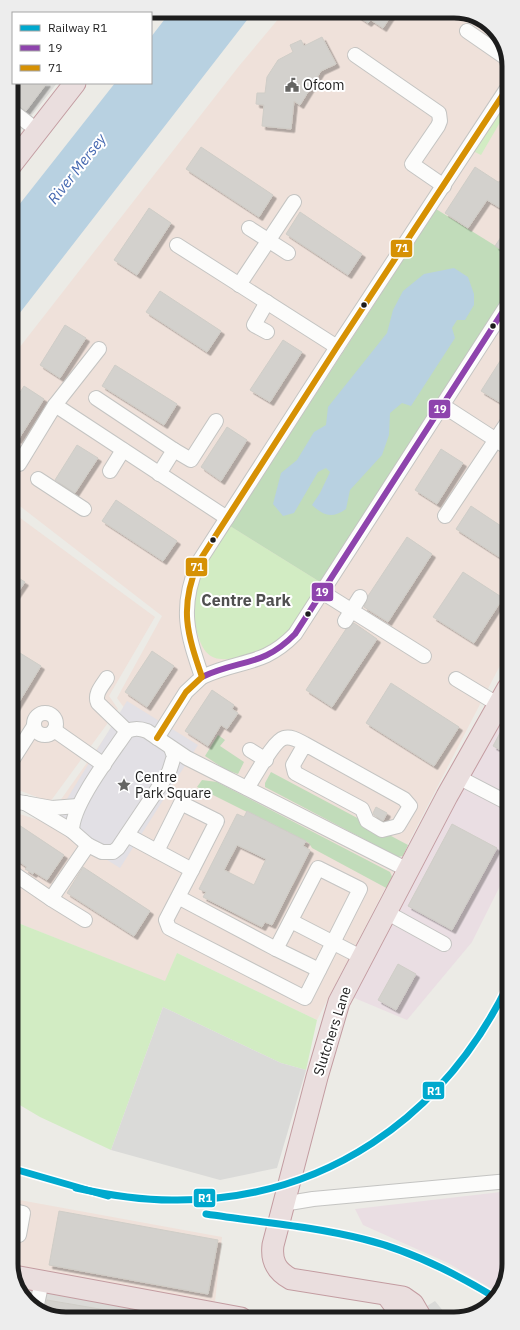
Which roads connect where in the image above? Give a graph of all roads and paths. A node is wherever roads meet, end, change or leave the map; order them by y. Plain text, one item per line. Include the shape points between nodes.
1 (467, 32) dead end
2 (500, 54) edge
3 (355, 55) dead end
4 (74, 84) edge
5 (502, 96) edge
6 (18, 115) edge
7 (38, 131) junction
8 (18, 156) edge
9 (446, 182) junction
10 (294, 202) dead end
11 (249, 228) dead end
12 (268, 240) junction
13 (178, 245) dead end
14 (288, 253) dead end
15 (239, 285) junction
16 (267, 302) junction
17 (502, 313) edge
18 (268, 332) dead end
19 (337, 347) junction
20 (100, 349) dead end
21 (96, 398) dead end
22 (55, 405) junction
23 (442, 405) junction
24 (216, 421) dead end
25 (501, 444) edge
26 (122, 450) junction
27 (174, 450) junction
28 (18, 463) edge
29 (110, 471) dead end
30 (159, 474) junction
31 (38, 479) dead end
32 (84, 509) dead end
33 (445, 516) dead end
34 (227, 518) junction
35 (322, 592) junction
36 (360, 597) dead end
37 (349, 616) junction
38 (424, 656) dead end
39 (202, 677) junction
40 (107, 678) dead end
41 (456, 679) dead end
42 (502, 696) edge
43 (502, 698) edge
44 (127, 731) junction
45 (157, 738) junction
46 (305, 744) junction
47 (171, 748) junction
48 (250, 750) dead end
49 (18, 751) edge
50 (266, 760) junction
51 (104, 765) junction
52 (213, 771) junction
53 (169, 772) junction
54 (458, 777) junction
55 (248, 788) junction
56 (502, 800) edge
57 (19, 802) edge
58 (78, 806) junction
59 (72, 831) junction
60 (127, 836) junction
61 (88, 845) junction
62 (157, 851) junction
63 (192, 870) junction
64 (408, 870) junction
65 (18, 876) edge
66 (178, 898) junction
67 (51, 899) junction
68 (386, 912) junction
69 (86, 920) dead end
70 (291, 921) junction
71 (334, 942) junction
72 (444, 944) dead end
73 (276, 948) junction
74 (361, 958) junction
75 (319, 970) junction
76 (502, 1182) edge
77 (283, 1205) junction
78 (18, 1212) edge
79 (19, 1235) dead end
80 (20, 1277) edge
81 (42, 1281) junction
82 (387, 1295) junction
83 (37, 1302) edge
84 (209, 1312) edge
85 (399, 1312) edge
86 (418, 1312) edge

1 - 2 street
3 - 9 street via 437,110 440,117 438,126 414,160
4 - 7 highway
5 - 9 street
6 - 7 street
7 - 8 highway
9 - 19 street
10 - 12 street
11 - 12 street
12 - 14 street
12 - 15 street
13 - 15 street
15 - 16 street
16 - 18 street via 249,321
16 - 19 street
17 - 23 street
19 - 34 street
20 - 22 street
21 - 27 street
22 - 26 street
22 - 28 street
23 - 25 street
23 - 35 street
24 - 27 street via 191,460
25 - 33 street
26 - 29 street
26 - 30 street
27 - 30 street
30 - 34 street
31 - 32 street
34 - 39 street via 198,563 188,591 188,630
35 - 37 street
35 - 39 street via 295,634 283,646 261,659
36 - 37 street
37 - 38 street via 397,639
39 - 45 street via 186,692
40 - 44 street via 96,698
41 - 42 street
43 - 54 highway, Slutchers Lane
44 - 45 street via 140,728
44 - 51 street
45 - 47 street
46 - 46 street via 404,799 410,806 398,826 382,830 367,822 362,809 295,773 293,765
46 - 50 street via 292,738 284,738 276,744
47 - 52 street
47 - 53 street via 174,756
48 - 50 street
49 - 51 street via 38,716 47,713 55,720 54,730
50 - 55 street
51 - 58 street
52 - 53 street via 186,767
52 - 55 street
53 - 60 street
54 - 56 street
54 - 64 highway, Slutchers Lane
55 - 64 street
57 - 58 street via 52,808
57 - 59 street
58 - 59 street
59 - 61 street
60 - 61 street via 113,852 102,852
60 - 62 street
61 - 67 street
62 - 63 street
62 - 63 street via 181,803 217,821
63 - 66 street
64 - 68 highway, Slutchers Lane
65 - 67 street
66 - 73 street
66 - 75 street via 166,920 169,928 305,998
67 - 69 street
68 - 72 street
68 - 74 highway, Slutchers Lane
70 - 71 street
70 - 71 street via 318,868 360,889
70 - 73 street
71 - 74 street
71 - 75 street
73 - 75 street
74 - 77 highway, Slutchers Lane via 334,1017
76 - 77 street via 313,1199
77 - 82 highway, Slutchers Lane via 272,1250 276,1267 280,1272 290,1279
78 - 79 street via 23,1213
80 - 81 highway
81 - 83 street
81 - 84 highway
82 - 85 highway
82 - 86 highway, Slutchers Lane via 402,1296 413,1304

